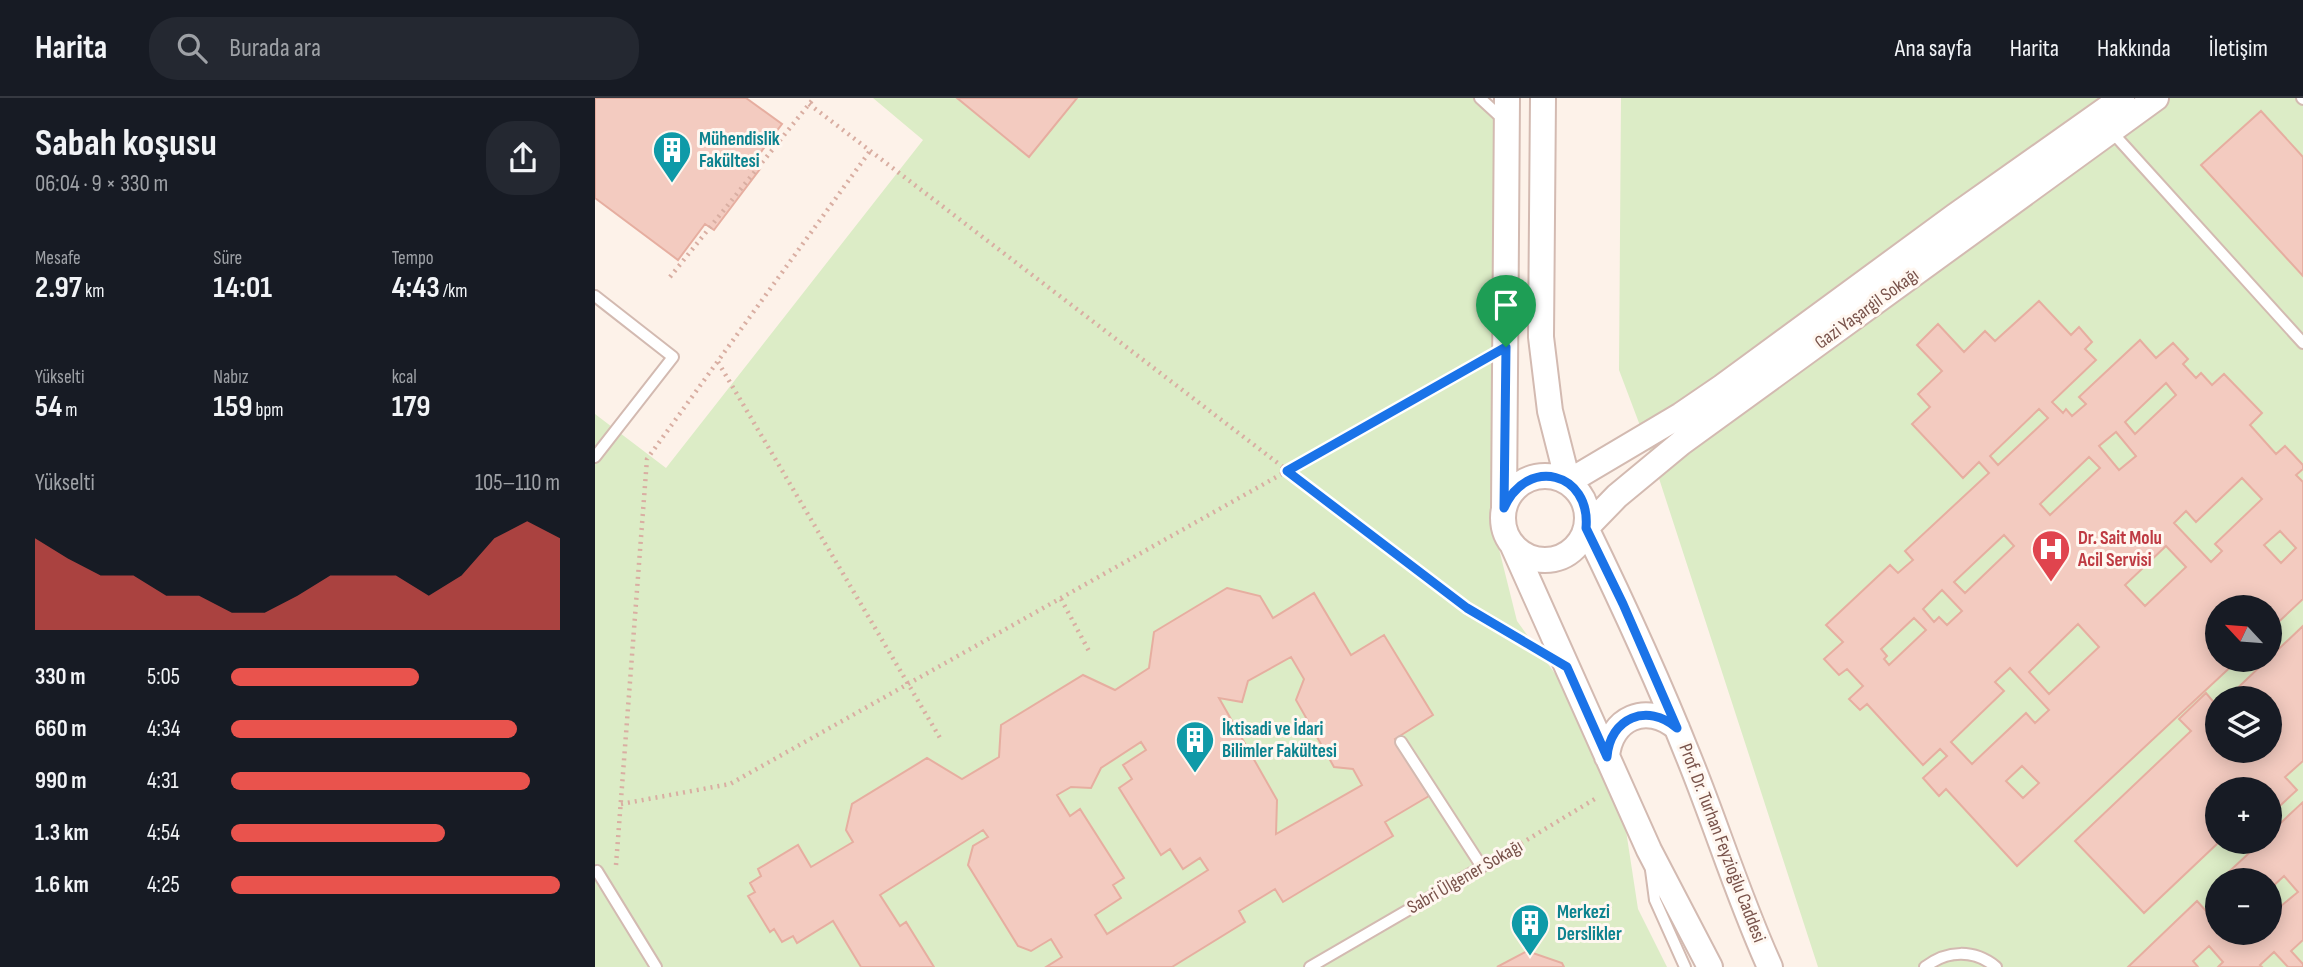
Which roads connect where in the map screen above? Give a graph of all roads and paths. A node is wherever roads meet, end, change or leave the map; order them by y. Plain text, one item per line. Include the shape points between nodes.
1 (814, 98) edge
2 (1480, 98) edge
3 (1507, 98) edge
4 (1543, 98) edge
5 (2123, 98) edge
6 (2156, 98) edge
7 (809, 104) junction
8 (1507, 123) junction
9 (2111, 131) junction
10 (870, 151) junction
11 (670, 277) dead end
12 (595, 296) edge
13 (2303, 343) edge
14 (1506, 347) junction
15 (718, 362) junction
16 (595, 457) edge
17 (1287, 471) junction
18 (1568, 482) junction
19 (1504, 508) junction
20 (1586, 528) junction
21 (1513, 545) junction
22 (1060, 598) junction
23 (1090, 653) dead end
24 (1567, 667) junction
25 (908, 684) junction
26 (1677, 728) junction
27 (940, 738) dead end
28 (1401, 742) dead end
29 (1607, 757) junction
30 (1619, 785) junction
31 (621, 804) junction
32 (1649, 850) junction
33 (1482, 867) junction
34 (595, 872) edge
35 (613, 896) junction
36 (656, 967) edge
37 (1310, 967) edge
38 (1685, 967) edge
39 (1710, 967) edge
40 (1770, 967) edge
41 (1925, 967) edge
42 (1996, 967) edge

1 - 7 path
2 - 8 lane
3 - 8 street
4 - 18 street via 1541,337 1550,411
5 - 18 street, Gazi Yaşargil Sokağı via 1681,415
6 - 9 street, Gazi Yaşargil Sokağı
7 - 10 path
7 - 11 path
8 - 14 street
9 - 13 lane
9 - 20 street, Gazi Yaşargil Sokağı via 1671,451
10 - 15 path
10 - 17 path
12 - 16 lane via 673,357
14 - 17 path
14 - 19 street
15 - 25 path
15 - 31 path via 647,459
17 - 22 path
17 - 24 path via 1467,608
18 - 19 street via 1556,477 1529,479 1509,496
18 - 20 street via 1584,502
19 - 21 street via 1506,534
20 - 21 street via 1581,541 1561,557 1535,559
20 - 26 street, Prof. Dr. Turhan Feyzioğlu Caddesi
21 - 24 street
22 - 23 path
22 - 25 path
24 - 29 street
25 - 27 path
25 - 31 path via 730,784
26 - 29 street via 1657,716 1634,717 1617,729
26 - 40 street, Prof. Dr. Turhan Feyzioğlu Caddesi
28 - 33 lane
29 - 30 street
30 - 32 street
30 - 33 path, Sabri Ülgener Sokağı
31 - 35 path
32 - 38 lane via 1655,900
32 - 39 street
33 - 37 lane, Sabri Ülgener Sokağı
34 - 35 lane
35 - 36 lane
41 - 42 lane via 1961,953

